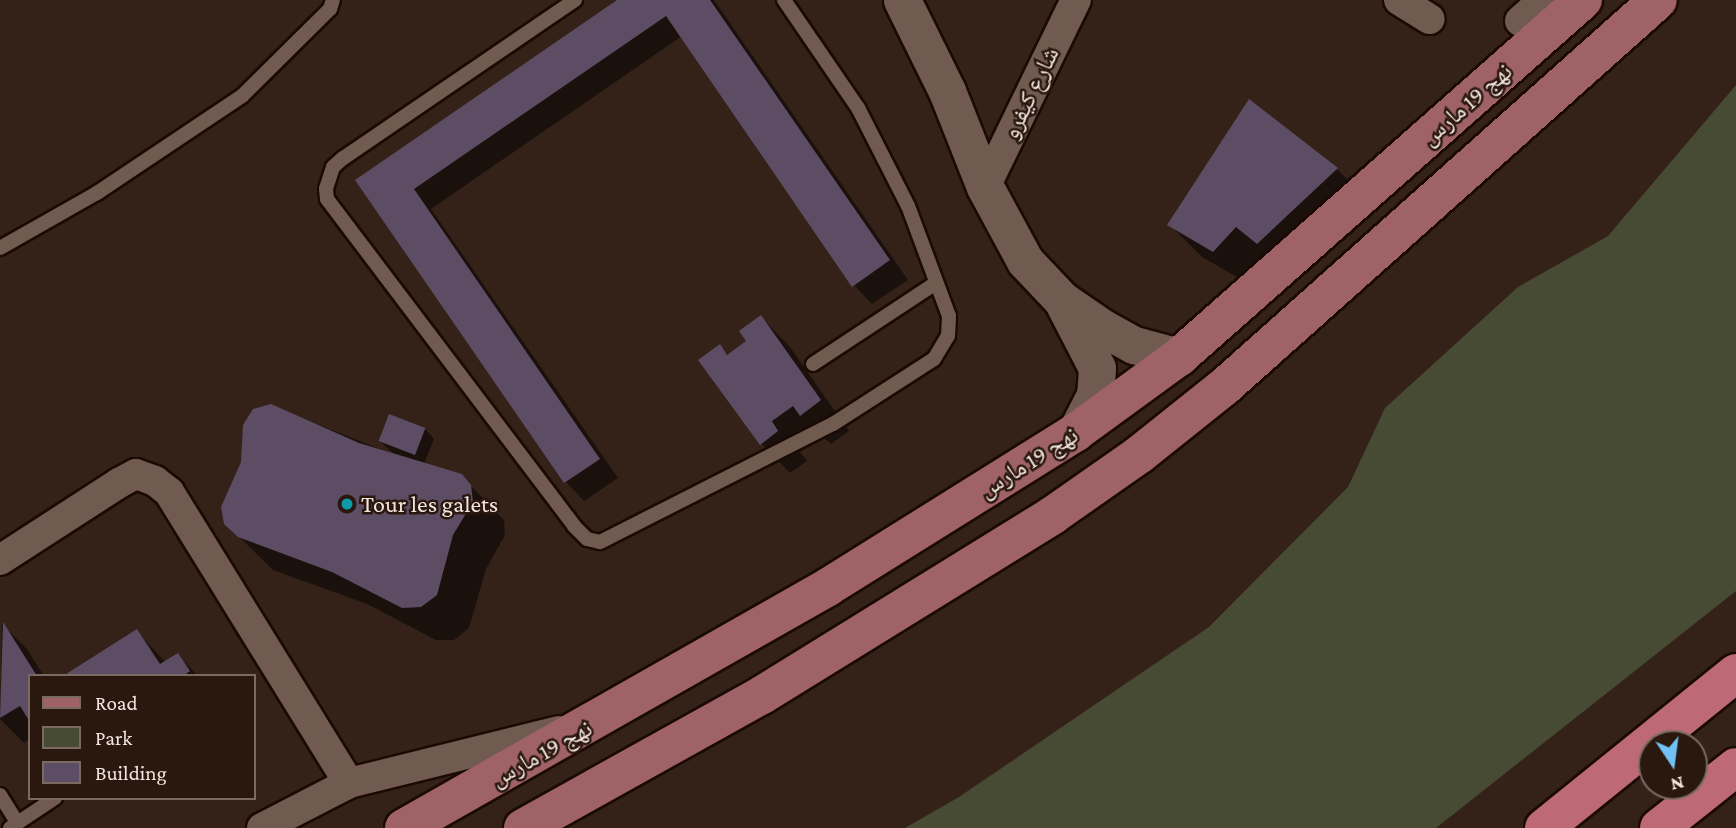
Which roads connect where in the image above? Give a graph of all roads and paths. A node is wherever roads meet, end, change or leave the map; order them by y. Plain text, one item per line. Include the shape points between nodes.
1 (333, 0) edge
2 (575, 0) edge
3 (784, 0) edge
4 (902, 0) edge
5 (1076, 0) edge
6 (1399, 0) edge
7 (1543, 0) edge
8 (1583, 0) edge
9 (1658, 0) edge
10 (1430, 19) dead end
11 (1520, 21) dead end
12 (985, 187) junction
13 (0, 248) edge
14 (936, 283) junction
15 (1062, 300) junction
16 (1179, 357) junction
17 (813, 364) dead end
18 (1076, 432) junction
19 (0, 560) edge
20 (1736, 673) edge
21 (600, 720) junction
22 (1736, 767) edge
23 (349, 783) junction
24 (0, 795) edge
25 (52, 800) edge
26 (13, 825) edge
27 (262, 828) edge
28 (404, 828) edge
29 (523, 828) edge
30 (1544, 828) edge
31 (1659, 828) edge

1 - 13 lane via 330,9 242,96 97,193
2 - 14 lane via 343,159 333,167 326,189 327,199 587,540 600,542 618,536 833,424 918,372 943,349 948,336 950,316
3 - 14 lane via 858,108 908,206
4 - 12 street via 947,90
5 - 12 street, شارع كيفرو
6 - 10 street
7 - 11 street
8 - 16 main road, نهج 19 مارس
9 - 29 main road, نهج 19 مارس via 1224,387 1140,454 1053,515 762,695
12 - 15 street via 1025,261
14 - 17 lane
15 - 16 street via 1133,345
15 - 18 street via 1097,368 1095,395
16 - 18 main road, نهج 19 مارس
18 - 21 main road, نهج 19 مارس via 828,587
19 - 23 street via 136,474 155,481 169,492
20 - 30 highway
21 - 23 street
21 - 28 main road, نهج 19 مارس
22 - 31 highway
23 - 27 street
24 - 26 lane
25 - 26 lane

